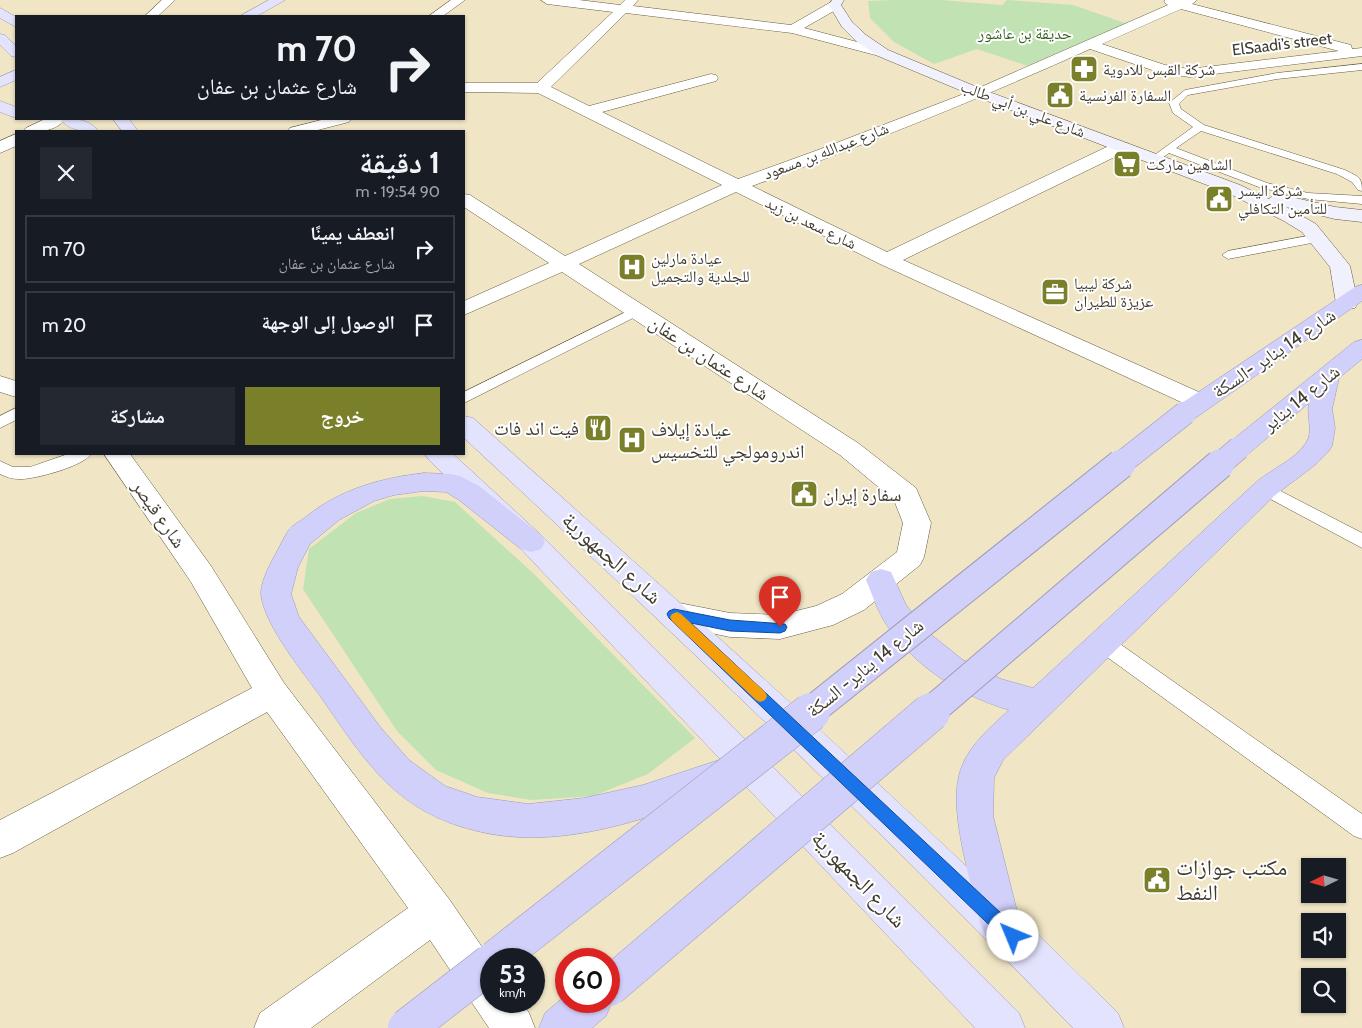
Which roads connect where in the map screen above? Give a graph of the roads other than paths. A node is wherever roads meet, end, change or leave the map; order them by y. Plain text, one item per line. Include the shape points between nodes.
1 (169, 0) edge
2 (279, 0) edge
3 (459, 0) edge
4 (547, 0) edge
5 (1164, 0) edge
6 (1186, 2) edge
7 (837, 3) edge
8 (627, 4) edge
9 (0, 12) edge
10 (152, 15) edge
11 (250, 15) edge
12 (436, 15) edge
13 (15, 22) edge
14 (793, 29) junction
15 (0, 38) edge
16 (1091, 45) junction
17 (1362, 52) edge
18 (15, 53) edge
19 (883, 53) junction
20 (1362, 67) edge
21 (711, 78) dead end
22 (465, 88) edge
23 (541, 88) junction
24 (979, 93) junction
25 (0, 106) edge
26 (587, 111) junction
27 (15, 113) edge
28 (54, 120) edge
29 (70, 120) edge
30 (348, 121) edge
31 (1200, 127) junction
32 (34, 130) edge
33 (88, 130) edge
34 (301, 130) edge
35 (15, 140) edge
36 (1121, 147) junction
37 (0, 148) edge
38 (1168, 149) junction
39 (1154, 159) junction
40 (735, 186) junction
41 (1362, 188) edge
42 (1234, 189) junction
43 (465, 200) edge
44 (1362, 200) edge
45 (1362, 216) edge
46 (1318, 238) junction
47 (1228, 255) dead end
48 (886, 260) junction
49 (561, 263) junction
50 (1354, 297) edge
51 (465, 308) edge
52 (636, 311) junction
53 (1362, 347) edge
54 (1327, 378) junction
55 (0, 383) edge
56 (15, 390) edge
57 (465, 397) edge
58 (1193, 407) junction
59 (15, 414) edge
60 (0, 423) edge
61 (465, 425) edge
62 (81, 455) edge
63 (439, 455) edge
64 (125, 456) edge
65 (0, 468) edge
66 (1265, 489) junction
67 (531, 542) junction
68 (1362, 542) edge
69 (881, 580) junction
70 (674, 614) junction
71 (1103, 643) junction
72 (272, 693) junction
73 (1038, 704) junction
74 (739, 769) junction
75 (1362, 828) edge
76 (0, 840) edge
77 (435, 913) junction
78 (1000, 923) junction
79 (510, 948) edge
80 (480, 972) edge
81 (620, 977) edge
82 (480, 979) edge
83 (504, 1013) edge
84 (578, 1013) edge
85 (275, 1028) edge
86 (408, 1028) edge
87 (514, 1028) edge
88 (560, 1028) edge
89 (1004, 1028) edge
90 (1103, 1028) edge

1 - 10 street
2 - 11 main road
3 - 12 street
4 - 8 street
5 - 6 street
6 - 16 street, شارع عبدالله بن مسعود
6 - 17 street
7 - 14 street
7 - 19 street, شارع علي بن أبي طالب via 847,24
8 - 14 street
8 - 23 street
9 - 13 main road
14 - 19 street
15 - 18 main road
16 - 17 street, ElSaadi’s street via 1163,69 1189,73
16 - 24 street, شارع عبدالله بن مسعود
19 - 24 street, شارع علي بن أبي طالب
20 - 31 lane via 1277,76 1185,93 1174,102 1176,111
21 - 26 street
22 - 23 street
23 - 26 street, شارع سعد بن زيد
24 - 36 street, شارع علي بن أبي طالب
24 - 40 street, شارع عبدالله بن مسعود
25 - 27 main road
26 - 40 street, شارع سعد بن زيد
28 - 32 street
29 - 33 main road
30 - 34 street
31 - 38 lane
31 - 41 lane via 1341,172 1356,180
35 - 37 street
36 - 39 street, شارع علي بن أبي طالب
36 - 48 street
38 - 39 lane
38 - 44 lane via 1263,185 1308,196
39 - 42 street, شارع علي بن أبي طالب
40 - 48 street, شارع سعد بن زيد
40 - 49 street, شارع عبدالله بن مسعود
42 - 45 street, شارع علي بن أبي طالب
42 - 46 street, شارع علي بن أبي طالب via 1291,217
43 - 49 street, شارع عثمان بن عفان
46 - 47 lane
46 - 50 street, شارع علي بن أبي طالب via 1340,266
48 - 58 street, شارع سعد بن زيد
49 - 51 street, شارع عبدالله بن مسعود
49 - 52 street, شارع عثمان بن عفان
50 - 58 highway, شارع 14 يناير -السكة
52 - 57 lane
52 - 69 street, شارع عثمان بن عفان via 849,449 906,495 917,523 910,557
53 - 54 highway, شارع 14 يناير
54 - 66 highway via 1320,409 1323,428 1319,446
54 - 81 highway, شارع 14 يناير, bridge via 1239,448
55 - 56 street
58 - 74 highway, شارع 14 يناير- السكة, bridge
59 - 60 lane
61 - 70 main road, شارع الجمهورية
62 - 65 lane via 42,471 27,473
63 - 67 main road, شارع الجمهورية
64 - 72 street, شارع قيصر
66 - 68 lane
66 - 71 highway
67 - 74 highway, bridge via 469,493 451,483 394,486 365,494 329,513 299,537 283,567 276,594 286,622 370,739 397,771 434,799 477,814 528,821 575,816 643,802
67 - 89 main road, شارع الجمهورية
69 - 70 street, شارع عثمان بن عفان via 853,602 822,616 780,627 730,626
69 - 73 highway via 894,611 918,642 952,669 993,691
70 - 78 main road, شارع الجمهورية
71 - 73 highway
71 - 75 lane
72 - 76 street
72 - 77 street, شارع قيصر
73 - 78 highway via 991,749 976,776 975,816
74 - 79 highway, شارع 14 يناير- السكة, bridge
77 - 82 street, شارع قيصر
77 - 85 street
78 - 90 main road, شارع الجمهورية
80 - 86 highway, bridge
83 - 87 street
84 - 88 highway

